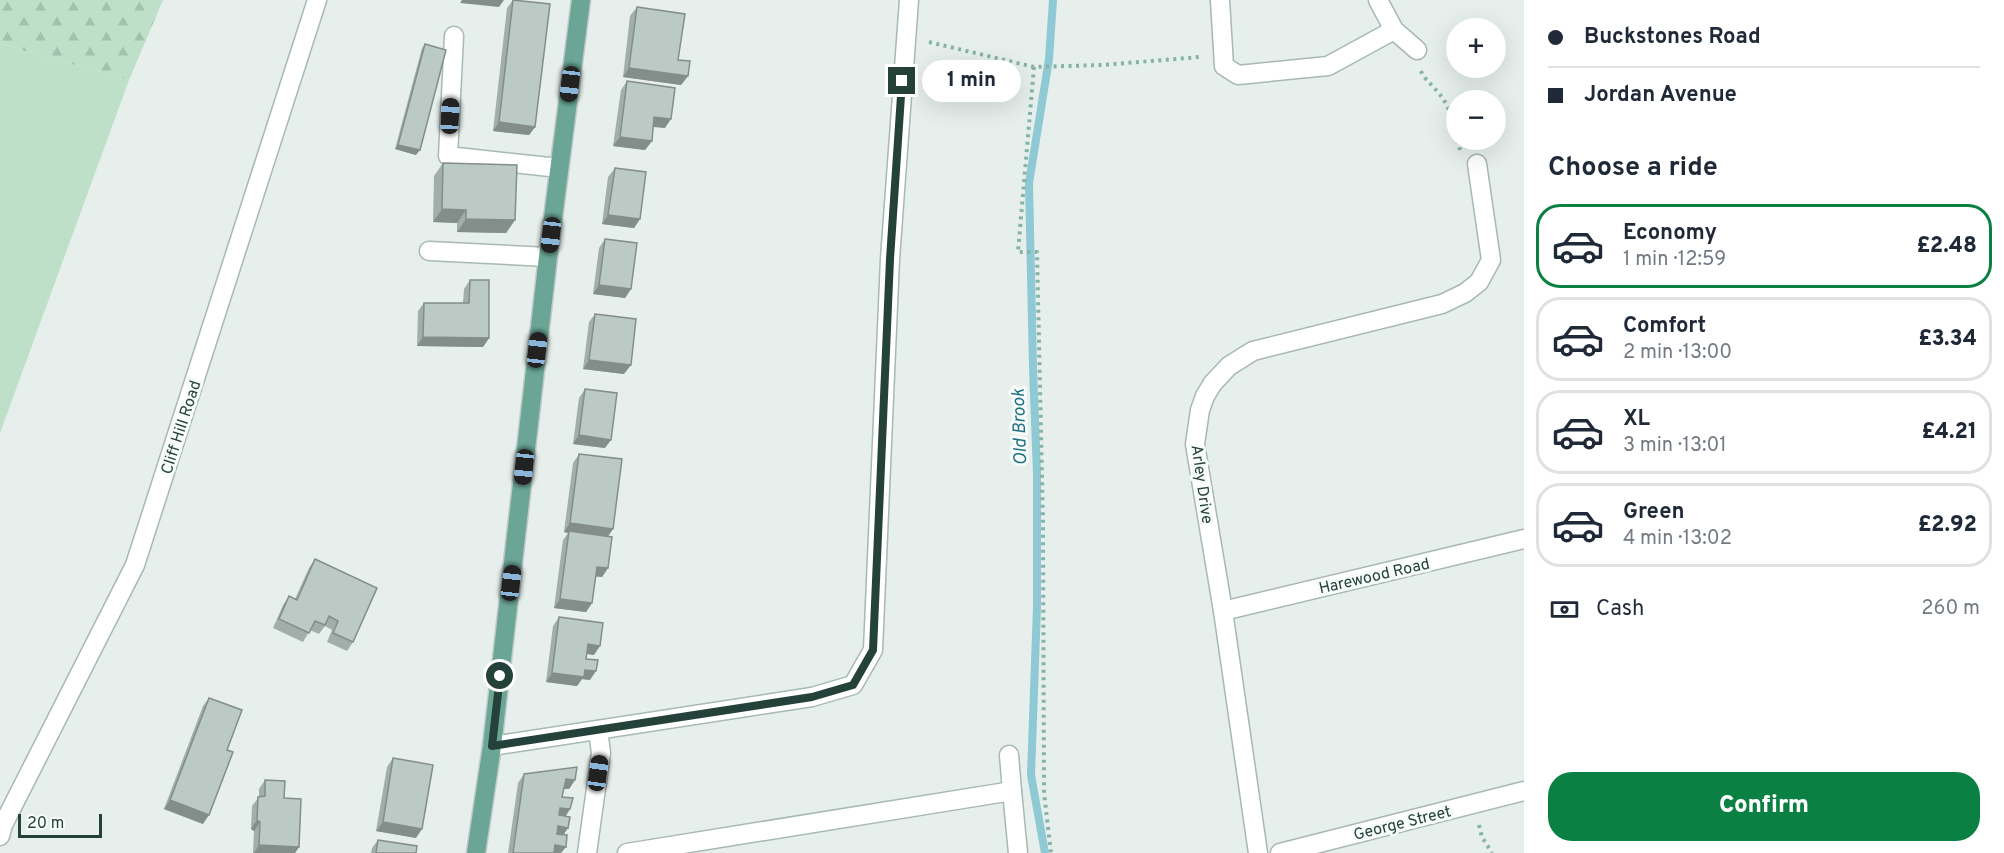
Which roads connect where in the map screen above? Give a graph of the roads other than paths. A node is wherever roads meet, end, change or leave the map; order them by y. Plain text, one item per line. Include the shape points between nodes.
1 (317, 0) edge
2 (581, 0) edge
3 (909, 0) edge
4 (1220, 0) edge
5 (1378, 0) edge
6 (1394, 30) junction
7 (454, 36) dead end
8 (1417, 50) road end
9 (1477, 164) dead end
10 (559, 168) junction
11 (429, 251) dead end
12 (548, 257) junction
13 (1524, 539) edge
14 (1223, 611) junction
15 (598, 730) junction
16 (492, 746) junction
17 (1009, 755) dead end
18 (1012, 791) junction
19 (1524, 791) edge
20 (0, 836) edge
21 (476, 853) edge
22 (586, 853) edge
23 (627, 853) edge
24 (1018, 853) edge
25 (1258, 853) edge
26 (1280, 853) edge

1 - 20 street, Cliff Hill Road via 135,565
2 - 10 main road
3 - 15 street via 890,259 873,650 853,685 812,697
4 - 6 street via 1224,66 1238,75 1328,66
5 - 6 street
6 - 8 street
7 - 10 street via 448,156
9 - 14 street, Arley Drive via 1491,260 1479,282 1442,304 1252,351 1229,366 1205,396 1195,444
10 - 12 main road
11 - 12 street
12 - 16 main road
13 - 14 street, Harewood Road
14 - 25 street, Arley Drive
15 - 16 street
15 - 22 street via 602,753
16 - 21 main road
17 - 18 street
18 - 23 street
18 - 24 street
19 - 26 street, George Street

